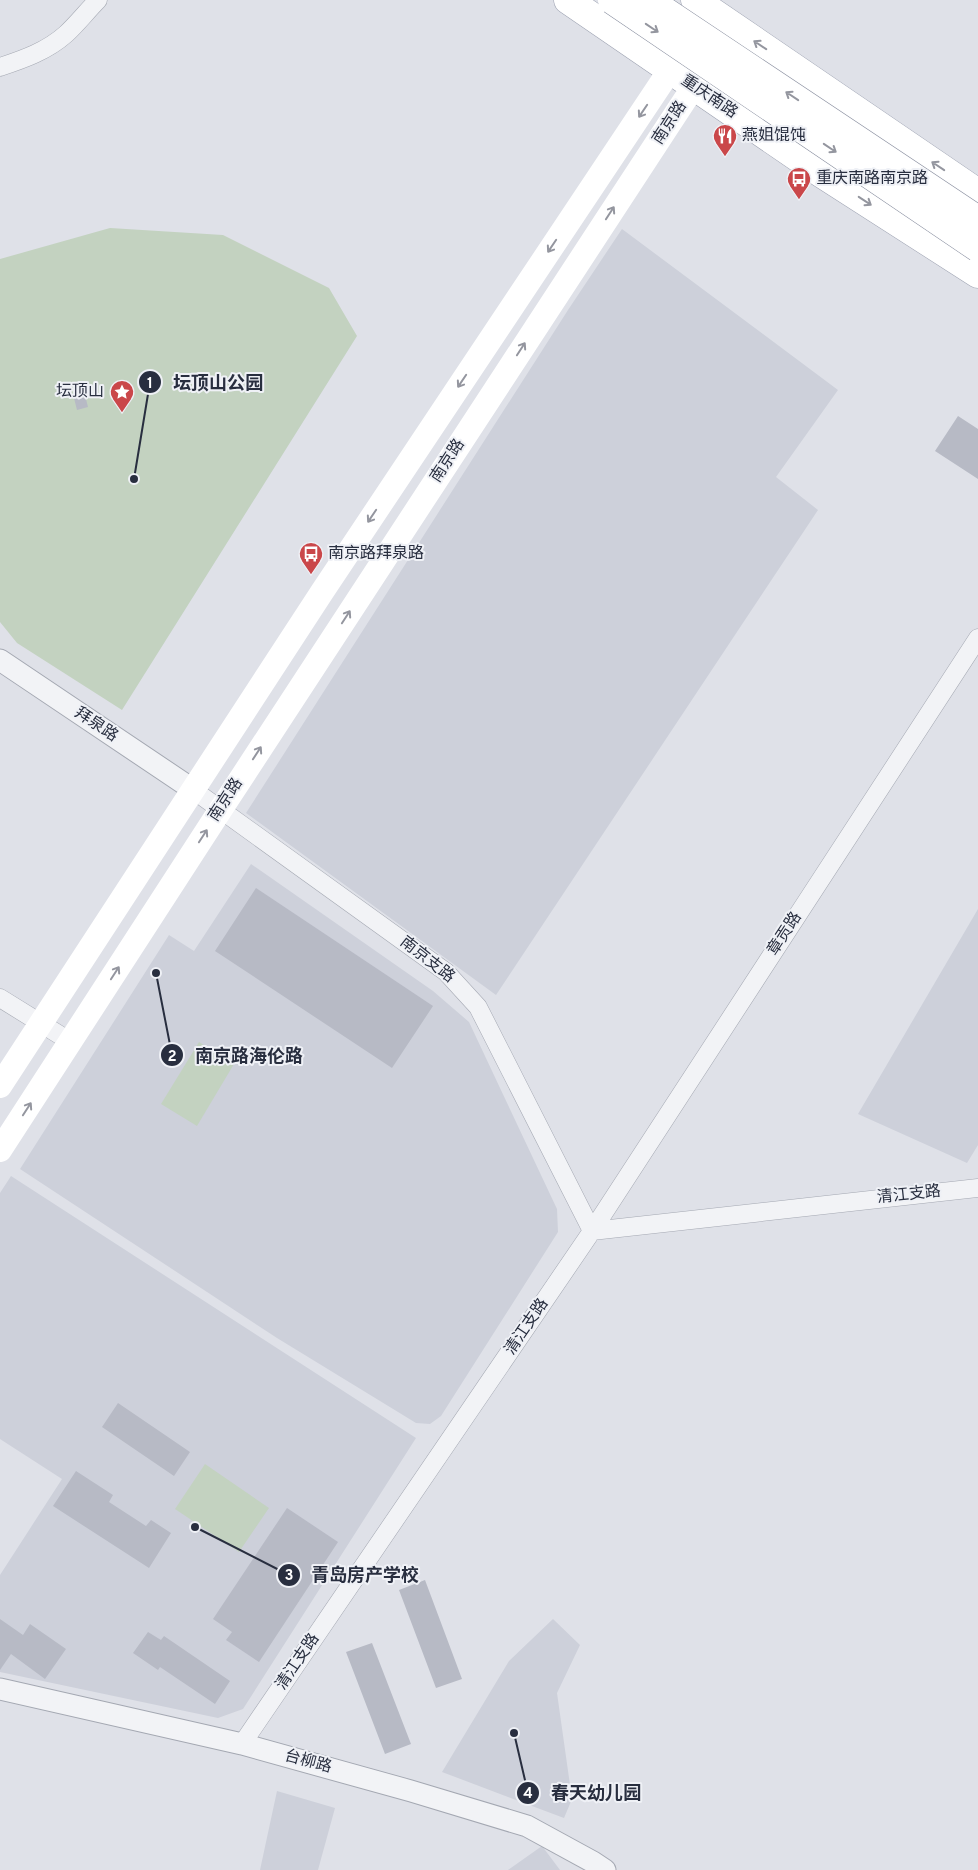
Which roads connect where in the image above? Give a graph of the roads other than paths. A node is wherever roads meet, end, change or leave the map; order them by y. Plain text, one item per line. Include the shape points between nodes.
1 (98, 0) edge
2 (568, 0) edge
3 (612, 0) edge
4 (648, 0) edge
5 (695, 0) edge
6 (720, 18) junction
7 (0, 67) edge
8 (670, 70) junction
9 (694, 86) junction
10 (978, 193) edge
11 (978, 220) edge
12 (978, 248) edge
13 (978, 274) edge
14 (978, 638) edge
15 (0, 660) edge
16 (192, 789) junction
17 (221, 808) junction
18 (0, 998) edge
19 (40, 1023) junction
20 (71, 1042) junction
21 (0, 1086) edge
22 (0, 1150) edge
23 (978, 1188) edge
24 (592, 1231) junction
25 (0, 1689) edge
26 (242, 1744) junction
27 (604, 1870) edge

1 - 7 street via 50,46
2 - 8 main road, 重庆南路
3 -> 12 main road, bridge
11 -> 4 main road, bridge
5 - 6 main road
6 - 8 main road, 南京路
6 - 9 main road, 南京路
10 -> 6 main road
8 - 9 main road, 重庆南路
8 -> 16 main road, 南京路
9 -> 13 main road, 重庆南路
17 -> 9 main road, 南京路
14 - 24 street, 章贡路
15 - 16 street, 拜泉路
16 - 17 street, 南京支路
16 - 19 main road, 南京路
20 -> 17 main road, 南京路
17 - 24 street, 南京支路 via 446,972 478,1007
18 - 19 street
19 - 20 street
19 - 21 main road, 南京路
22 -> 20 main road, 南京路
23 - 24 street, 清江支路
24 - 26 street, 清江支路
25 - 26 street, 台柳路
26 - 27 street, 台柳路 via 527,1826

